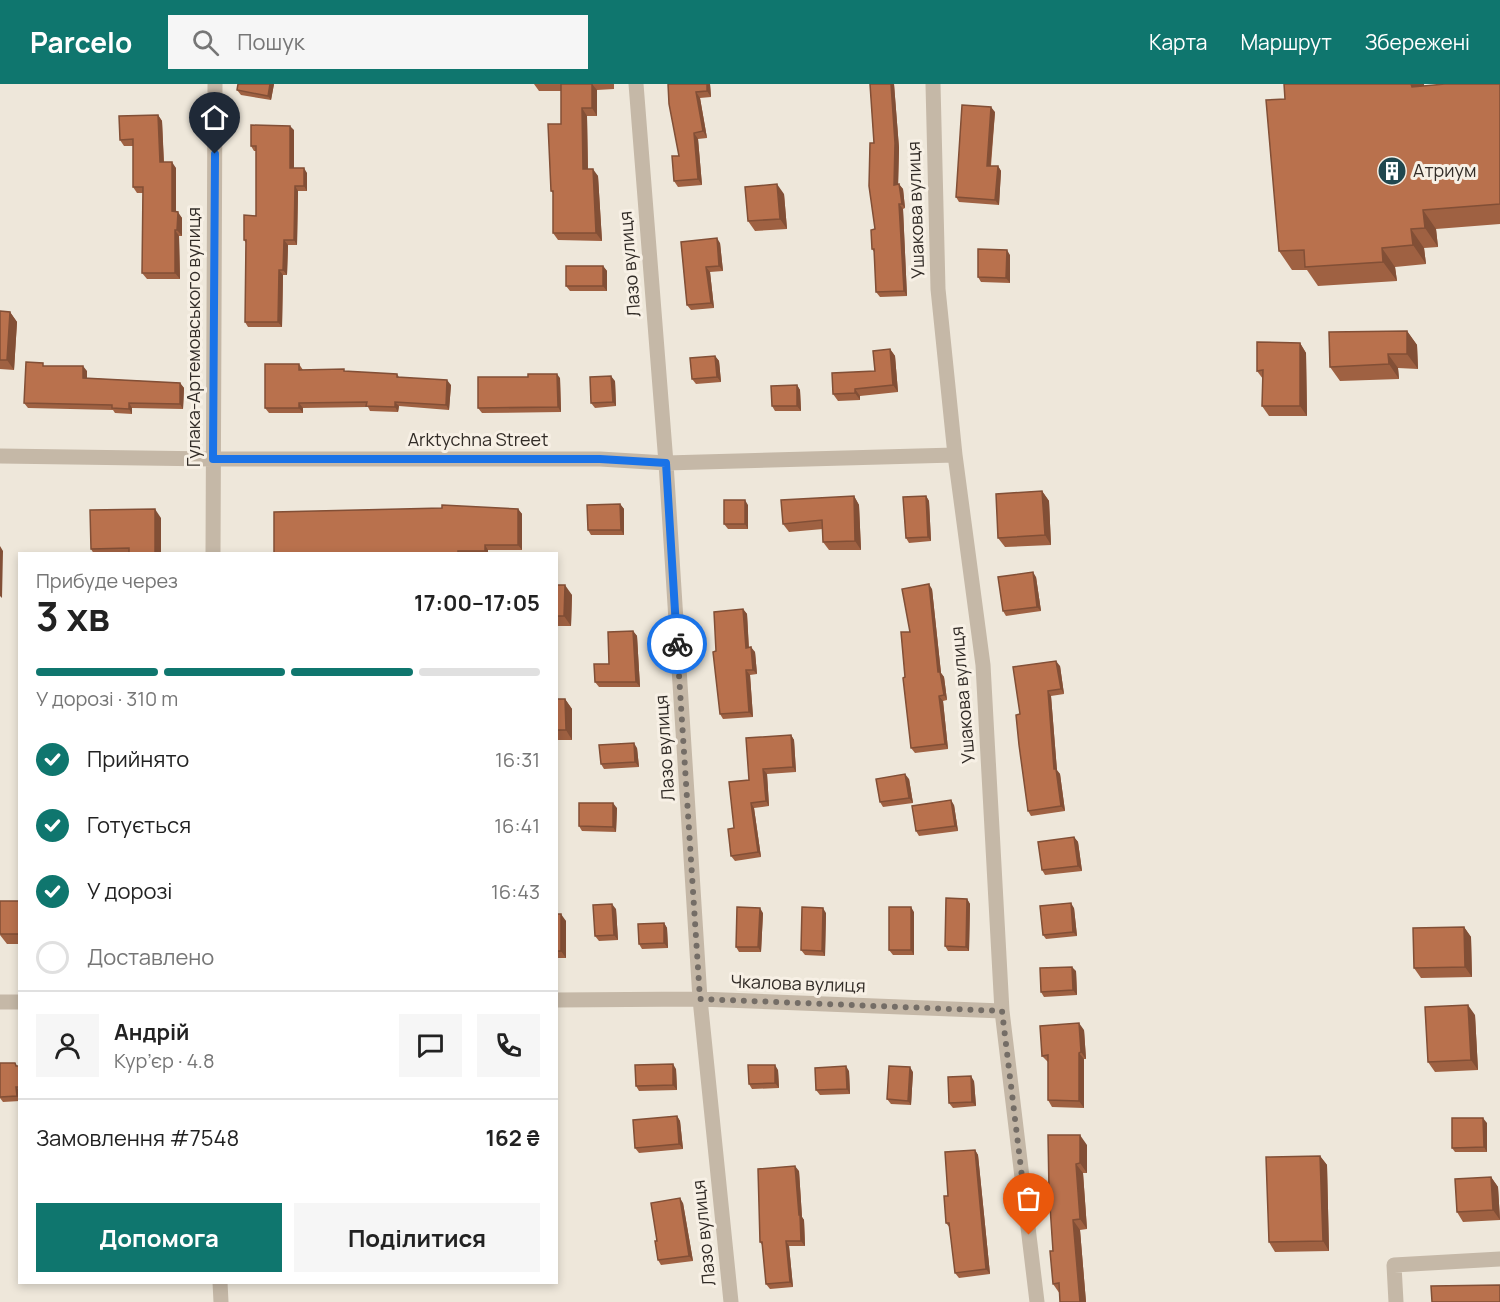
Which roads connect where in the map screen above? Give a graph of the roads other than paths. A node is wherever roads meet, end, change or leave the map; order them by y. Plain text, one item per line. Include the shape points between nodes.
1 (215, 84) edge
2 (636, 84) edge
3 (933, 84) edge
4 (956, 455) junction
5 (0, 456) edge
6 (213, 459) junction
7 (666, 463) junction
8 (213, 552) edge
9 (558, 999) edge
10 (700, 999) junction
11 (0, 1002) edge
12 (18, 1002) edge
13 (1002, 1011) junction
14 (1500, 1259) edge
15 (220, 1284) edge
16 (221, 1302) edge
17 (731, 1302) edge
18 (1036, 1302) edge
19 (1396, 1302) edge

1 - 6 street, Гулака-Артемовського вулиця
2 - 7 street, Лазо вулиця
3 - 4 street, Ушакова вулиця via 938,289
4 - 7 street, Arktychna Street
4 - 13 street, Ушакова вулиця via 983,665
5 - 6 street, Arktychna Street
6 - 7 street, Arktychna Street via 600,459
6 - 8 street, Гулака-Артемовського вулиця
7 - 10 street, Лазо вулиця
9 - 10 street, Чкалова вулиця
10 - 13 street, Чкалова вулиця
10 - 17 street, Лазо вулиця
11 - 12 street
13 - 18 street, Ушакова вулиця
14 - 19 street via 1394,1265
15 - 16 street

